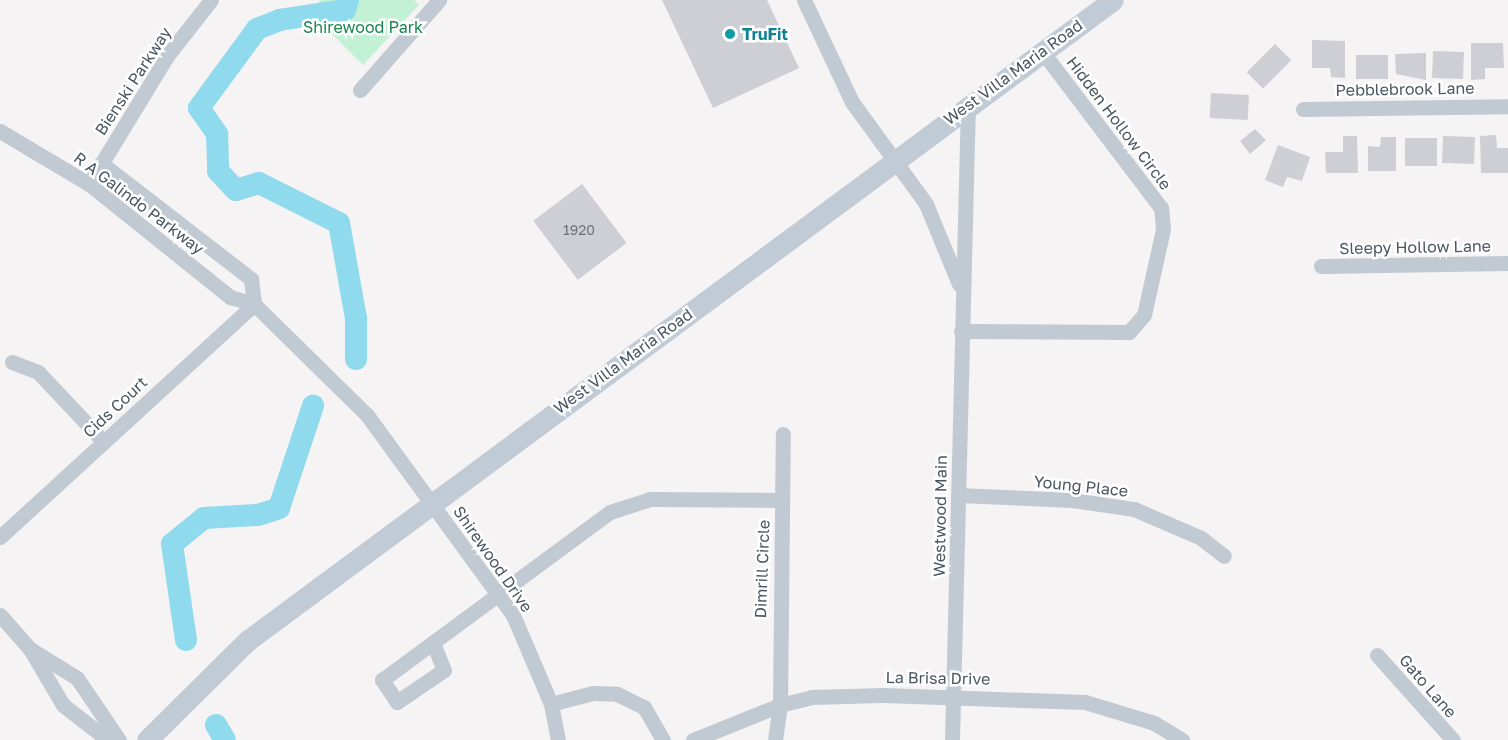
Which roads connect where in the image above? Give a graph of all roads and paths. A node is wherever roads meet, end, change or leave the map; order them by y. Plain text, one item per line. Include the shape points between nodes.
1 (211, 0) edge
2 (439, 0) edge
3 (804, 0) edge
4 (1113, 0) edge
5 (1041, 50) junction
6 (360, 90) dead end
7 (968, 103) junction
8 (1508, 106) edge
9 (1303, 109) dead end
10 (0, 131) edge
11 (898, 161) junction
12 (101, 163) junction
13 (89, 184) junction
14 (1508, 263) edge
15 (1322, 266) dead end
16 (962, 292) junction
17 (254, 304) junction
18 (961, 331) junction
19 (12, 362) dead end
20 (783, 434) dead end
21 (104, 442) junction
22 (958, 495) junction
23 (782, 500) junction
24 (430, 502) junction
25 (0, 537) edge
26 (1224, 556) dead end
27 (496, 592) junction
28 (0, 615) edge
29 (433, 643) dead end
30 (30, 649) junction
31 (1377, 655) dead end
32 (954, 697) junction
33 (551, 704) junction
34 (780, 705) junction
35 (108, 740) edge
36 (119, 740) edge
37 (147, 740) edge
38 (558, 740) edge
39 (663, 740) edge
40 (693, 740) edge
41 (775, 740) edge
42 (952, 740) edge
43 (1182, 740) edge
44 (1453, 740) edge

1 - 12 street, Bienski Parkway via 167,56
2 - 6 street
3 - 11 street, Westwood Main via 852,102
4 - 5 main road, West Villa Maria Road
5 - 7 main road, West Villa Maria Road
5 - 18 street, Hidden Hollow Circle via 1161,208 1163,229 1144,315 1130,332
7 - 11 main road, West Villa Maria Road
7 - 16 street, Westwood Main
8 - 9 street, Pebblebrook Lane
10 - 13 street, R A Galindo Parkway
11 - 16 street, Westwood Main via 935,222
11 - 24 main road, West Villa Maria Road
12 - 13 street, Bienski Parkway
12 - 17 street, R A Galindo Parkway via 251,279
13 - 17 street, R A Galindo Parkway via 231,297
14 - 15 street, Sleepy Hollow Lane
16 - 18 street, Westwood Main
17 - 21 street, Cids Court
17 - 24 street, R A Galindo Parkway via 367,415
18 - 22 street, Westwood Main
19 - 21 street via 38,372
20 - 23 street, Dimrill Circle
21 - 25 street, Cids Court
22 - 26 street, Young Place via 1072,500 1134,509 1201,538
22 - 32 street, Westwood Main
23 - 27 street via 672,498 630,504 590,523
23 - 34 street, Dimrill Circle
24 - 27 street, Shirewood Drive
24 - 37 main road, West Villa Maria Road via 247,641
27 - 29 street
27 - 33 street, Shirewood Drive via 513,615
28 - 30 street
30 - 35 street via 63,705
30 - 36 street via 76,678
31 - 44 street, Gato Lane
32 - 34 street, La Brisa Drive via 833,696
32 - 42 street, Westwood Main
32 - 43 street, La Brisa Drive via 1085,702 1154,723
33 - 38 street, Shirewood Drive
33 - 39 street via 593,693 618,694 644,707
34 - 40 street, La Brisa Drive
34 - 41 street, Dimrill Circle

